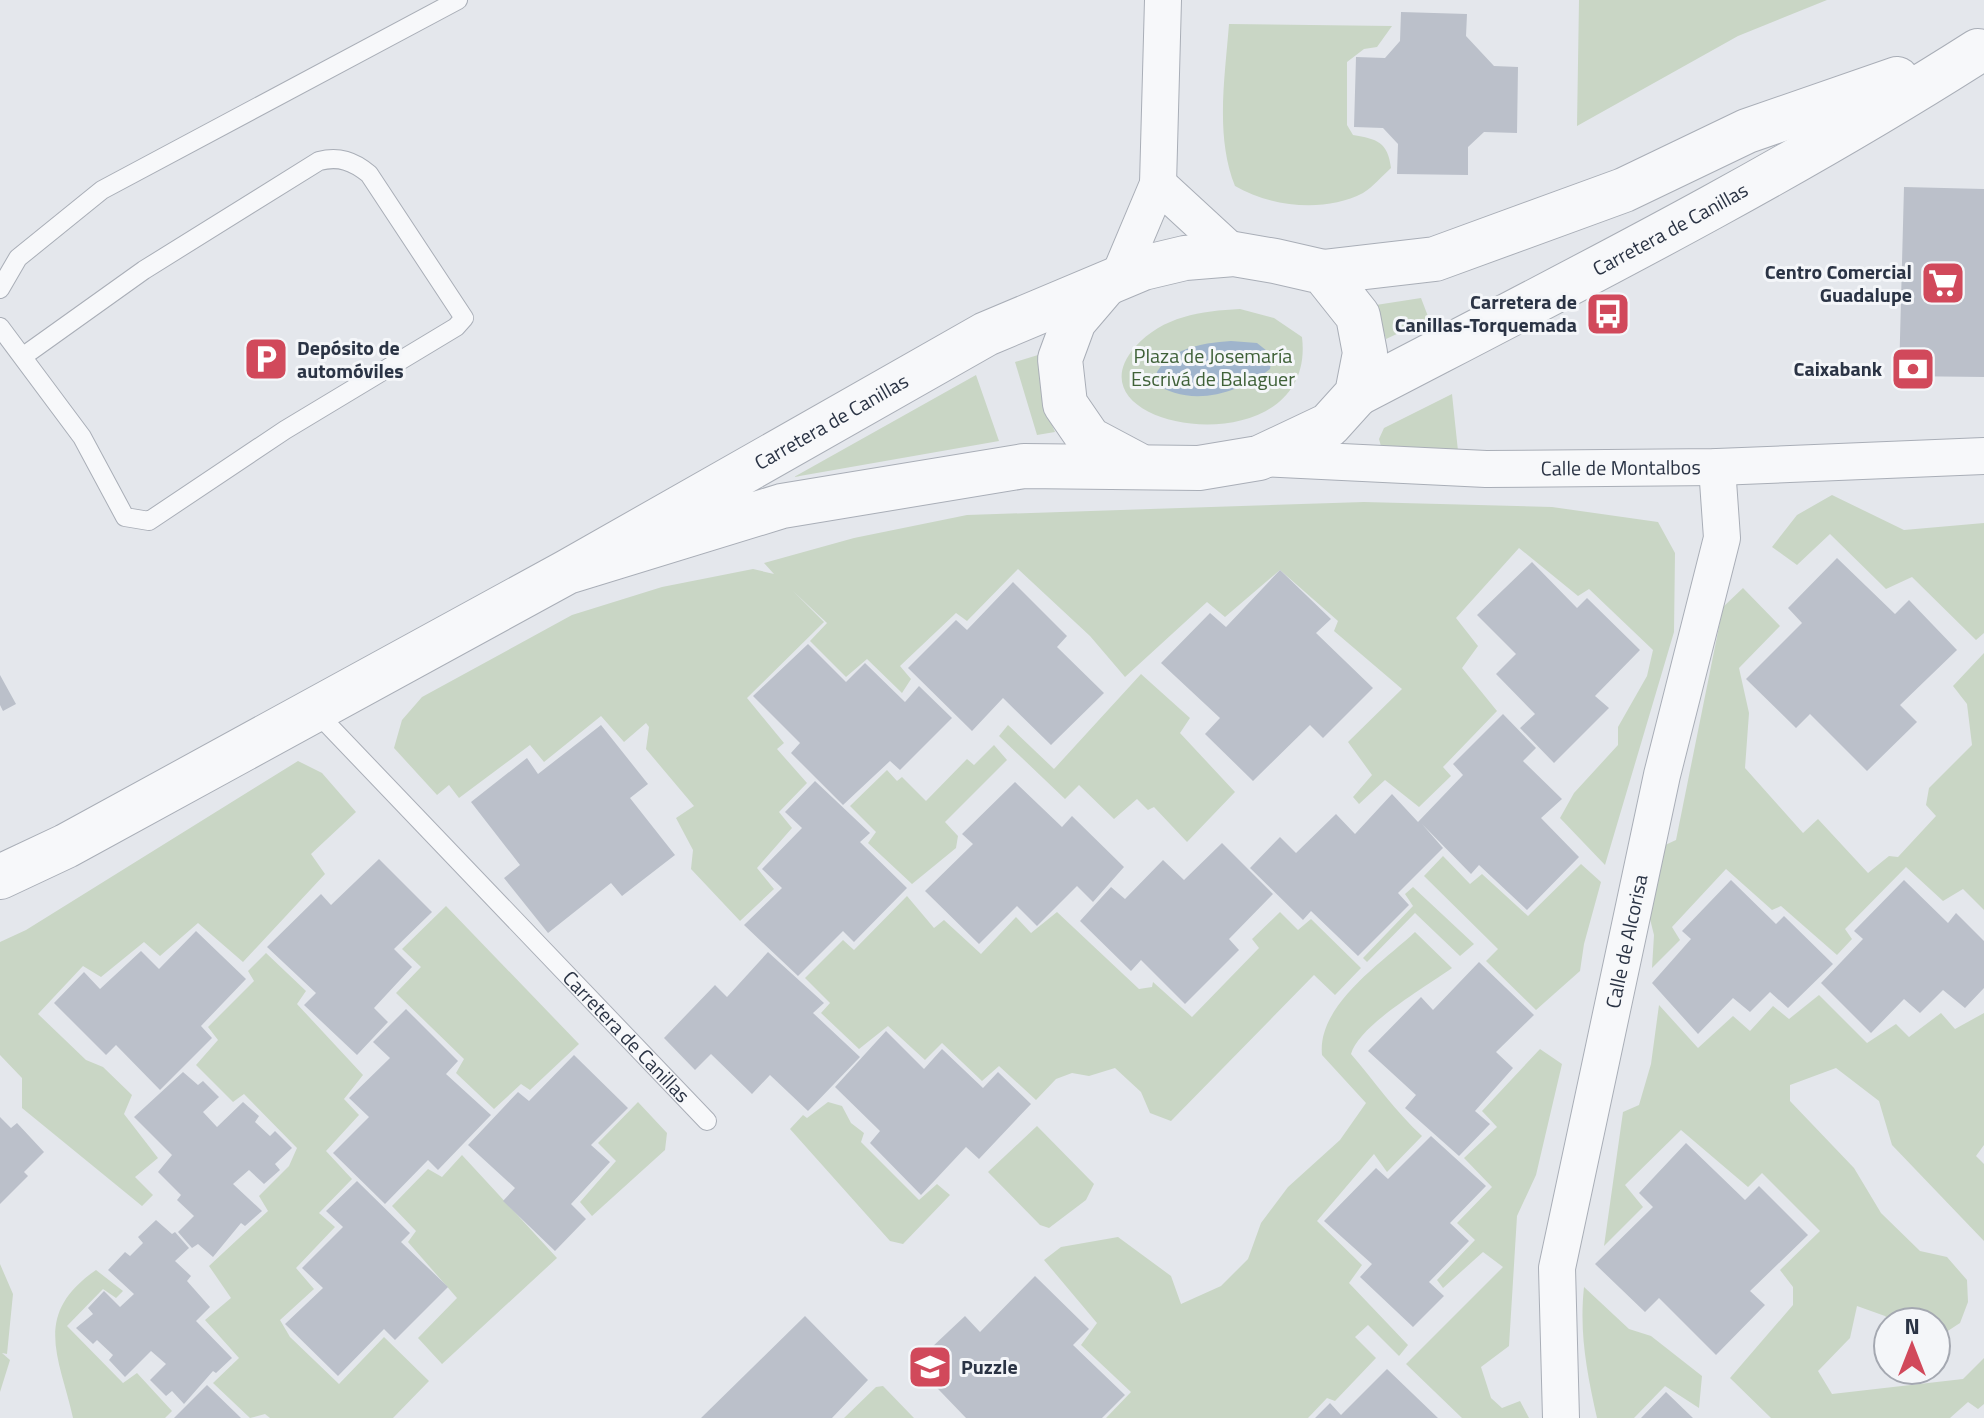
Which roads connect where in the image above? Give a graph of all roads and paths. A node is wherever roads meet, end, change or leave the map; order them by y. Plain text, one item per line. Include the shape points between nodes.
1 (458, 0) edge
2 (1163, 0) edge
3 (1981, 51) edge
4 (1158, 184) junction
5 (1234, 254) junction
6 (1323, 272) junction
7 (1111, 282) junction
8 (0, 289) edge
9 (0, 327) edge
10 (25, 355) junction
11 (1357, 394) junction
12 (1984, 456) edge
13 (1259, 458) junction
14 (1138, 465) junction
15 (1717, 467) junction
16 (567, 572) junction
17 (314, 710) junction
18 (0, 877) edge
19 (707, 1121) dead end
20 (1561, 1418) edge

1 - 8 lane via 102,190 18,258
2 - 4 street
3 - 6 street, Carretera de Canillas via 1747,131 1624,190 1435,259
3 - 11 street, Carretera de Canillas via 1767,175
4 - 5 street
4 - 7 street
5 - 6 street
5 - 7 street via 1185,258
6 - 11 street via 1358,316 1365,353
7 - 14 street via 1074,321 1060,359 1065,404 1089,439
7 - 16 street, Carretera de Canillas via 986,334
9 - 10 lane
10 - 10 lane via 82,437 125,517 149,521 464,318 369,174 356,163 333,157 144,270
11 - 13 street via 1329,425
12 - 15 street, Calle de Montalbos
13 - 14 street via 1199,468
13 - 15 street, Calle de Montalbos via 1486,469
14 - 16 street, Carretera de Canillas via 1024,466 782,506
15 - 20 street, Calle de Alcorisa via 1722,538 1662,775 1557,1268
16 - 17 street, Carretera de Canillas
17 - 18 street, Carretera de Canillas
17 - 19 lane, Carretera de Canillas

